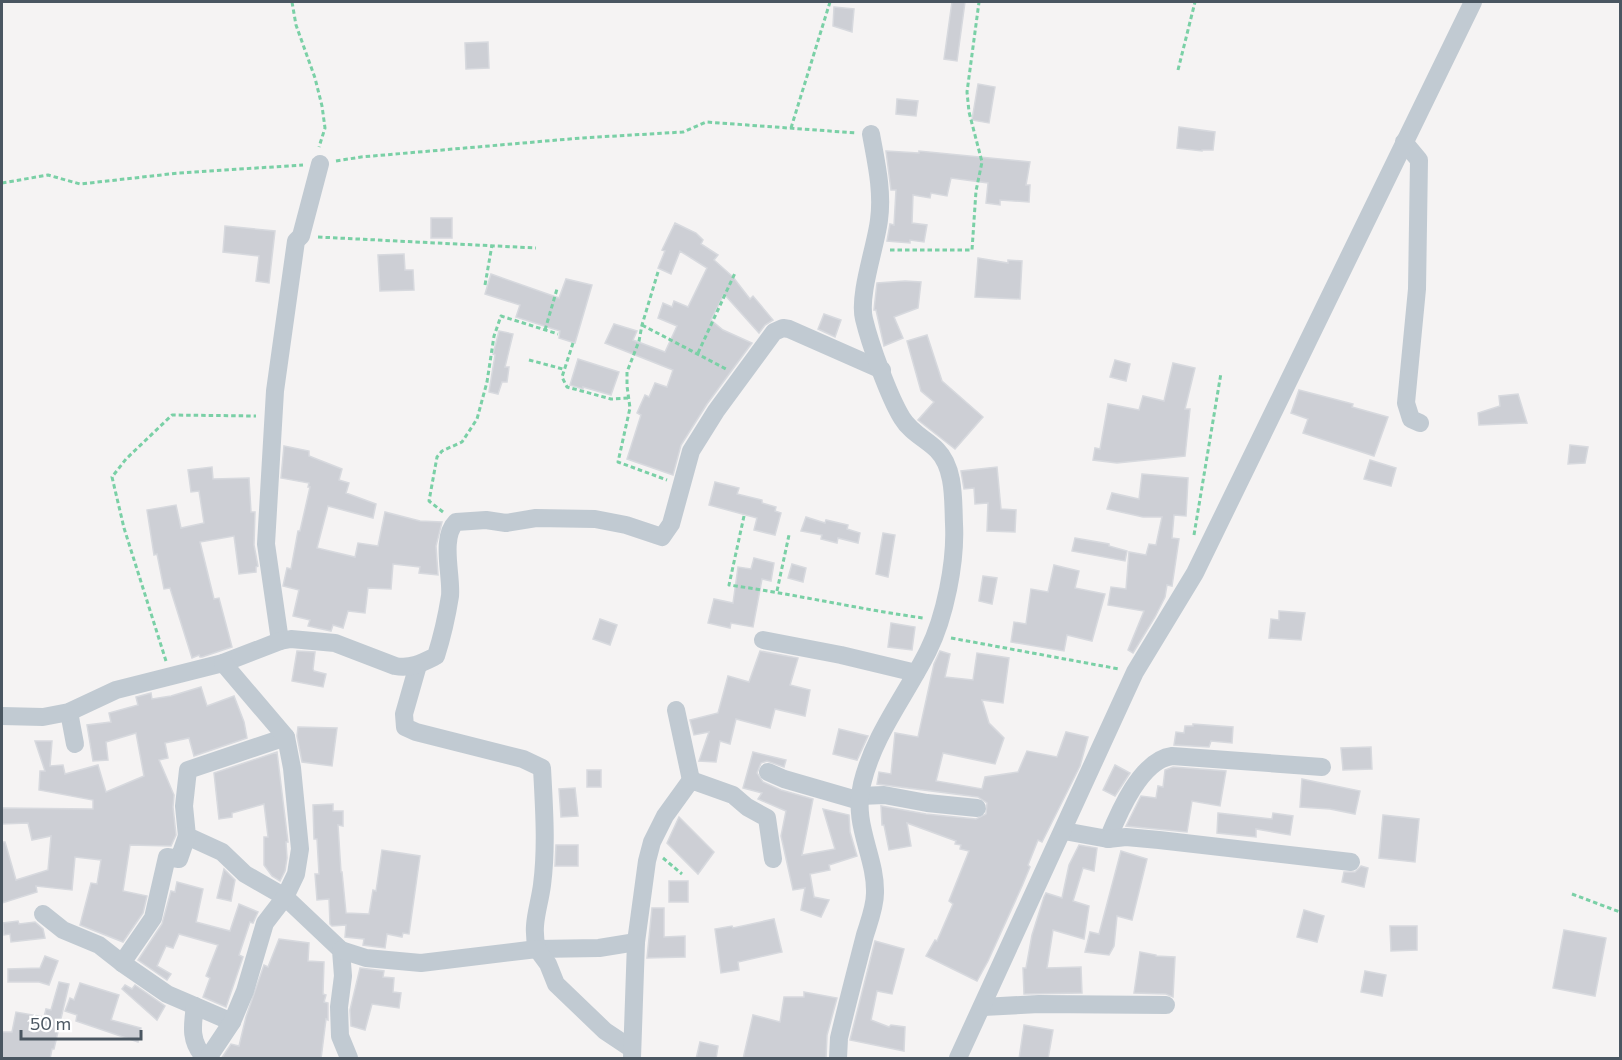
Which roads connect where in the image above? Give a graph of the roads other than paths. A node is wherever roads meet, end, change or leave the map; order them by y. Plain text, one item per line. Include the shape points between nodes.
1 (1473, 2) edge
2 (871, 134) road end
3 (1404, 142) junction
4 (320, 164) road end
5 (882, 370) junction
6 (1420, 423) dead end
7 (763, 640) dead end
8 (280, 641) junction
9 (223, 663) junction
10 (418, 665) junction
11 (916, 673) junction
12 (676, 710) dead end
13 (69, 712) junction
14 (2, 716) edge
15 (286, 737) junction
16 (75, 744) dead end
17 (1322, 767) dead end
18 (768, 772) dead end
19 (691, 780) junction
20 (860, 799) junction
21 (977, 808) dead end
22 (1064, 831) junction
23 (187, 836) junction
24 (1108, 838) junction
25 (773, 859) dead end
26 (1351, 862) dead end
27 (285, 897) junction
28 (43, 914) dead end
29 (636, 942) junction
30 (537, 949) junction
31 (341, 950) junction
32 (122, 963) junction
33 (1166, 1005) dead end
34 (195, 1006) junction
35 (983, 1007) junction
36 (232, 1022) junction
37 (632, 1054) edge
38 (206, 1059) edge
39 (349, 1059) edge
40 (838, 1059) edge
41 (958, 1059) edge

1 - 3 street
2 - 5 street via 881,204 863,318
3 - 6 street via 1419,160 1417,289 1406,403 1411,419
3 - 22 street via 1194,573 1135,672
4 - 8 street via 301,236 296,241 273,416 266,544
5 - 10 street via 789,329 774,332 691,451 671,524 662,537 596,519 456,522 449,534 450,594 440,643 436,656
5 - 11 street via 903,420 940,453 950,478 953,555 936,628
7 - 11 street
8 - 9 street
8 - 10 street via 335,643 395,666
9 - 13 street via 116,690
9 - 15 street
10 - 30 street via 404,714 405,727 523,759 542,768 544,837 542,885 534,918
11 - 20 street via 881,731
12 - 19 street
13 - 14 street via 44,717
13 - 16 street
15 - 23 street via 188,770 184,806
15 - 27 street via 300,849 296,874
17 - 24 street via 1161,757 1135,784
18 - 20 street
19 - 25 street via 733,795 767,818
19 - 29 street via 665,816 651,847
20 - 21 street via 884,795
20 - 40 street via 862,834 875,894 839,1038
22 - 24 street
22 - 35 street
23 - 27 street via 222,852 245,874
23 - 32 street via 179,859 167,857 153,918
24 - 26 street via 1159,840
27 - 31 street
27 - 36 street via 265,923
28 - 32 street via 63,930 99,945
29 - 30 street via 599,948
29 - 37 street
30 - 31 street via 422,963 366,958
30 - 37 street via 556,984
31 - 39 street via 340,1036
32 - 34 street via 167,994
33 - 35 street
34 - 36 street
34 - 38 street via 193,1038 198,1052
35 - 41 street
36 - 38 street

